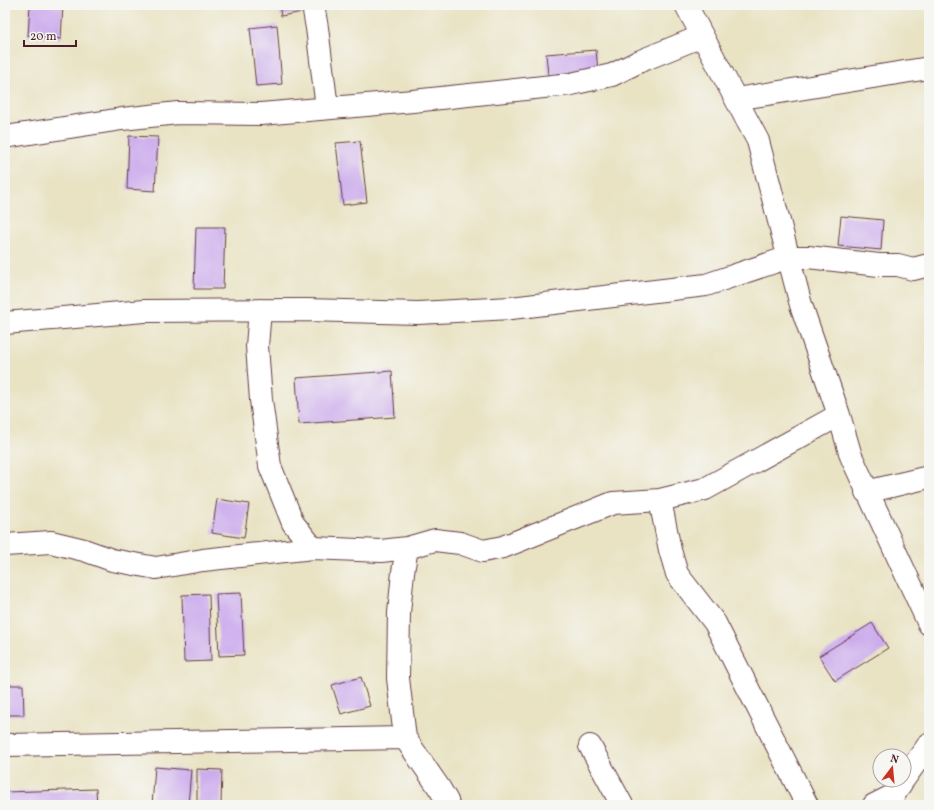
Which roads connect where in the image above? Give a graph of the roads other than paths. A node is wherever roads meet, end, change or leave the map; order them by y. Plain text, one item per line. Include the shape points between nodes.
1 (313, 5) edge
2 (686, 5) edge
3 (702, 36) junction
4 (929, 68) edge
5 (736, 99) junction
6 (327, 108) junction
7 (5, 137) edge
8 (789, 257) junction
9 (929, 266) edge
10 (260, 310) junction
11 (5, 323) edge
12 (839, 416) junction
13 (929, 477) edge
14 (866, 492) junction
15 (660, 500) junction
16 (5, 545) edge
17 (313, 548) junction
18 (407, 548) junction
19 (929, 624) edge
20 (405, 738) junction
21 (929, 744) edge
22 (5, 745) edge
23 (590, 746) dead end
24 (912, 768) edge
25 (898, 788) edge
26 (448, 805) edge
27 (622, 805) edge
28 (807, 805) edge
29 (874, 805) edge

1 - 6 street
2 - 3 street
3 - 5 street
3 - 6 street via 612,75 571,84
4 - 5 street
5 - 8 street via 758,142
6 - 7 street via 261,114 178,113
8 - 9 street via 898,265 913,269
8 - 10 street via 706,285 511,308 418,313
8 - 12 street via 801,305
10 - 11 street via 144,311
10 - 17 street via 257,346 270,466 293,523
12 - 14 street via 851,456
12 - 15 street via 705,489
13 - 14 street
14 - 19 street
15 - 18 street via 613,503 503,547 483,551 460,543 435,540
15 - 28 street via 677,574 715,623
16 - 17 street via 51,542 112,560 156,568
17 - 18 street via 381,551
18 - 20 street via 399,613 398,678
20 - 22 street
20 - 26 street
21 - 24 street
23 - 27 street
25 - 29 street via 894,794

